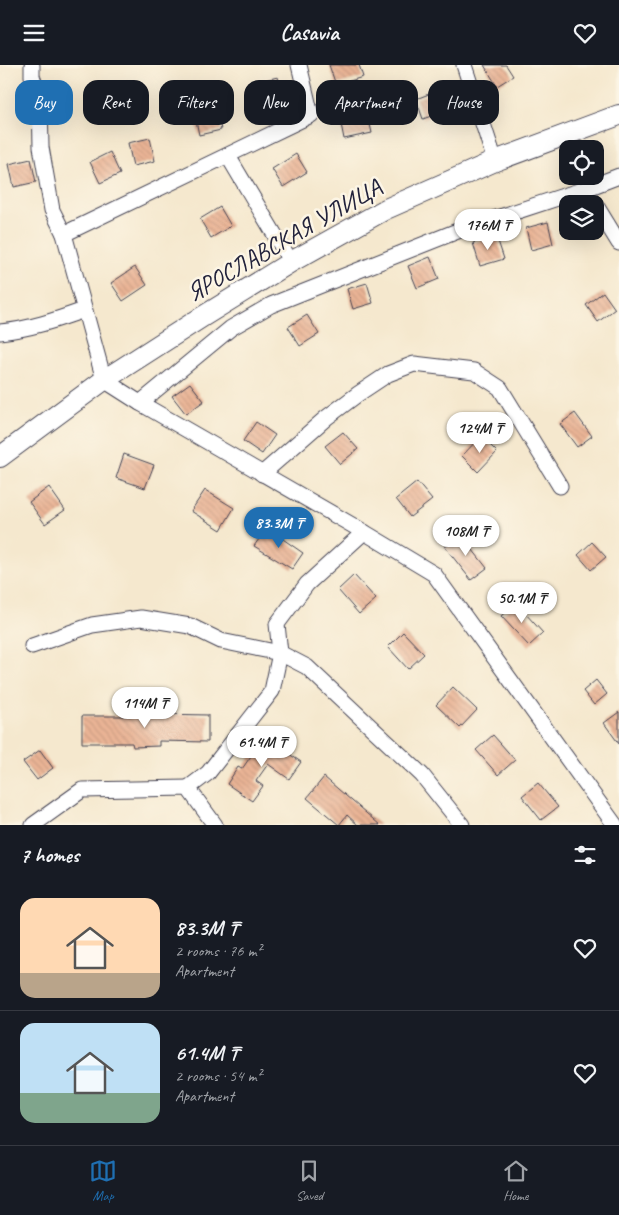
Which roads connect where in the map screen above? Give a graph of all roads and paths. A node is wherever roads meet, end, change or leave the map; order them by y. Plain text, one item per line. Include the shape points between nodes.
1 (32, 65) edge
2 (299, 65) edge
3 (464, 65) edge
4 (619, 115) edge
5 (228, 156) junction
6 (495, 161) junction
7 (619, 176) edge
8 (585, 189) junction
9 (589, 195) edge
10 (604, 219) edge
11 (64, 234) junction
12 (619, 243) edge
13 (291, 262) junction
14 (84, 310) junction
15 (0, 332) edge
16 (104, 380) junction
17 (140, 403) junction
18 (0, 457) edge
19 (262, 474) junction
20 (560, 486) dead end
21 (364, 533) junction
22 (32, 646) dead end
23 (280, 653) junction
24 (188, 788) junction
25 (33, 825) edge
26 (215, 825) edge
27 (462, 825) edge
28 (615, 825) edge

1 - 11 street via 32,76 40,99 41,147 52,210
2 - 5 street via 311,115
3 - 6 street
4 - 6 main road, ЯРОСЛАВСКАЯ УЛИЦА
5 - 11 street
5 - 13 street
6 - 13 main road, ЯРОСЛАВСКАЯ УЛИЦА via 386,209
7 - 8 street
8 - 9 street
8 - 17 street via 460,230 270,305 231,328
10 - 12 street
11 - 14 street
13 - 16 main road, ЯРОСЛАВСКАЯ УЛИЦА
14 - 15 street via 44,324
14 - 16 street
16 - 17 street
16 - 18 main road, ЯРОСЛАВСКАЯ УЛИЦА
17 - 19 street
19 - 20 street via 358,394 388,374 414,365 474,371 500,388
19 - 21 street
21 - 23 street via 307,584 277,624
21 - 28 street via 434,575
22 - 23 street via 92,625 141,618 190,626 221,641
23 - 24 street via 272,691 208,773
23 - 27 street via 307,667 422,775
24 - 25 street via 82,790
24 - 26 street

